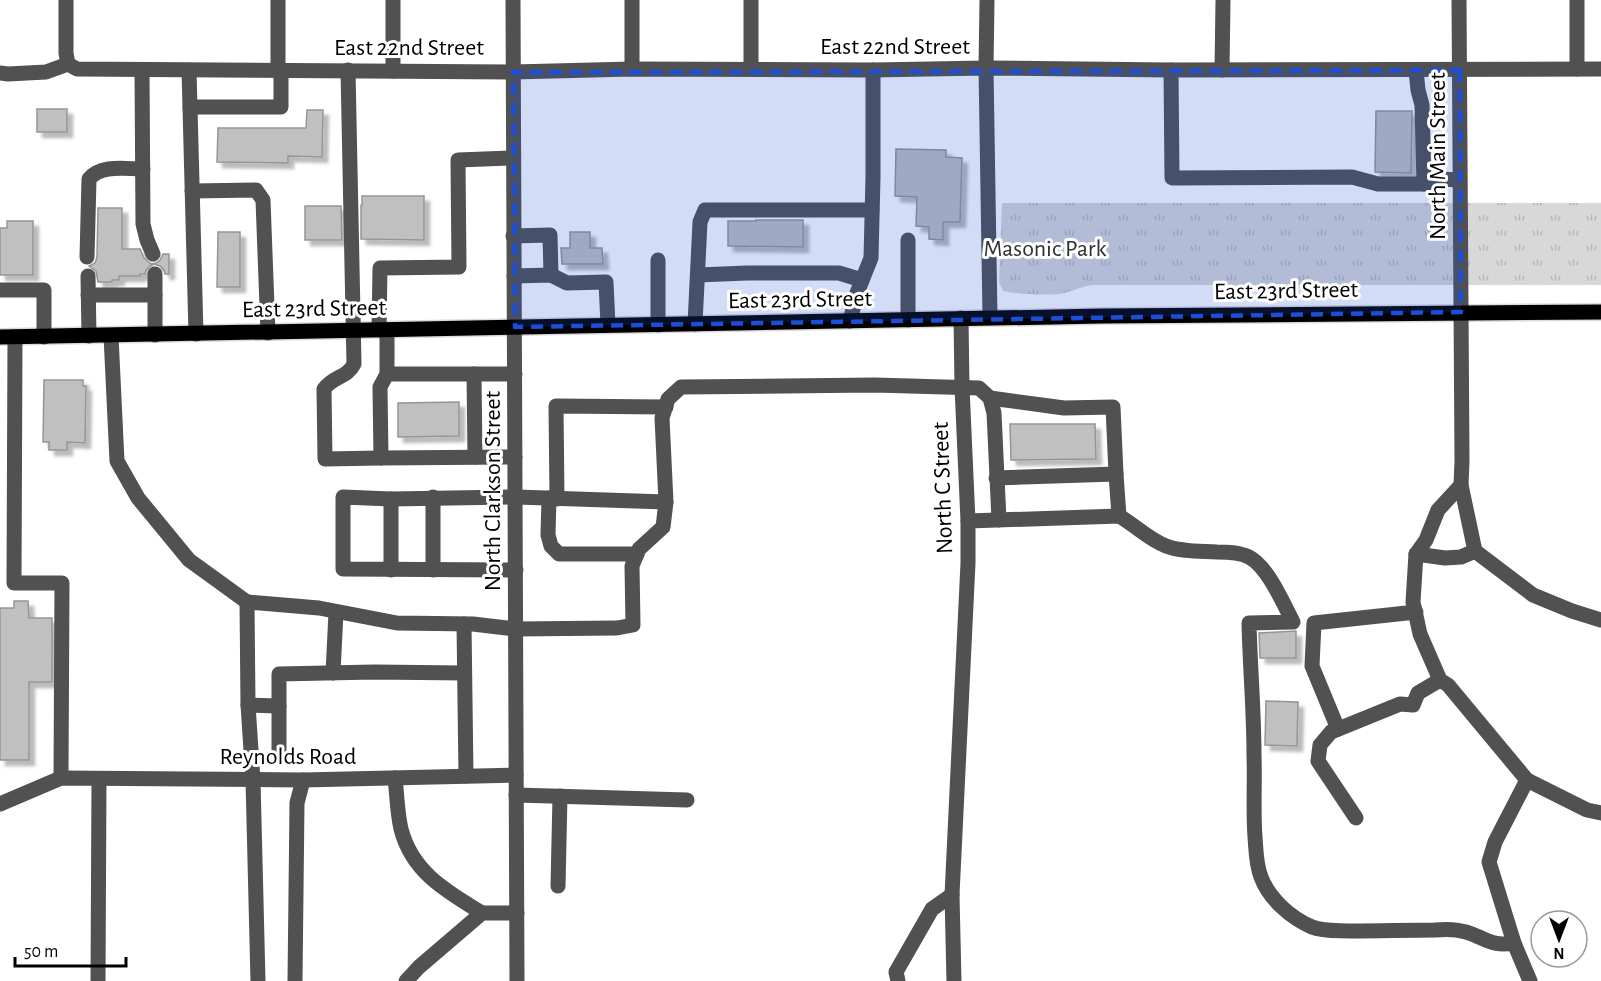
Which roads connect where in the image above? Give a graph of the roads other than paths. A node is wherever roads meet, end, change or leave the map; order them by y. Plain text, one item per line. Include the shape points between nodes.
1 (66, 0) edge
2 (278, 0) edge
3 (393, 0) edge
4 (513, 0) edge
5 (632, 0) edge
6 (751, 0) edge
7 (987, 0) edge
8 (1223, 0) edge
9 (1460, 0) edge
10 (1577, 0) edge
11 (68, 64) junction
12 (986, 68) junction
13 (632, 69) junction
14 (751, 69) junction
15 (1577, 69) junction
16 (1601, 69) edge
17 (142, 70) junction
18 (189, 70) junction
19 (280, 70) junction
20 (348, 70) junction
21 (873, 70) junction
22 (1171, 70) junction
23 (1222, 70) junction
24 (1416, 70) junction
25 (1460, 70) junction
26 (393, 71) junction
27 (513, 72) junction
28 (0, 73) edge
29 (190, 107) junction
30 (513, 158) junction
31 (143, 169) junction
32 (1460, 180) junction
33 (1424, 184) junction
34 (192, 191) junction
35 (872, 210) junction
36 (513, 236) junction
37 (908, 240) dead end
38 (153, 254) dead end
39 (87, 257) dead end
40 (658, 260) dead end
41 (155, 274) dead end
42 (550, 275) junction
43 (698, 275) junction
44 (88, 276) dead end
45 (514, 276) junction
46 (862, 280) junction
47 (0, 290) edge
48 (88, 295) junction
49 (155, 295) junction
50 (1461, 312) junction
51 (1601, 312) edge
52 (990, 317) junction
53 (961, 318) junction
54 (908, 320) junction
55 (850, 321) junction
56 (695, 324) junction
57 (608, 325) junction
58 (658, 325) junction
59 (515, 327) junction
60 (383, 330) junction
61 (352, 331) junction
62 (268, 333) junction
63 (196, 334) junction
64 (155, 335) junction
65 (89, 336) junction
66 (111, 336) junction
67 (7, 337) edge
68 (44, 337) junction
69 (387, 374) junction
70 (474, 374) junction
71 (515, 375) junction
72 (7, 376) edge
73 (962, 387) junction
74 (990, 398) junction
75 (666, 407) junction
76 (475, 457) junction
77 (515, 457) junction
78 (381, 458) junction
79 (1116, 474) junction
80 (996, 478) junction
81 (1461, 485) junction
82 (433, 497) junction
83 (516, 498) junction
84 (391, 499) junction
85 (553, 499) junction
86 (666, 502) junction
87 (1119, 516) junction
88 (999, 520) junction
89 (968, 521) junction
90 (1475, 550) junction
91 (638, 554) junction
92 (1416, 554) junction
93 (391, 570) junction
94 (433, 570) junction
95 (516, 570) junction
96 (7, 586) edge
97 (247, 602) junction
98 (336, 612) junction
99 (1416, 612) junction
100 (1601, 620) edge
101 (1293, 622) junction
102 (1314, 623) junction
103 (464, 624) junction
104 (515, 629) junction
105 (333, 673) junction
106 (464, 673) junction
107 (1440, 680) junction
108 (248, 705) junction
109 (279, 706) junction
110 (1338, 729) junction
111 (279, 750) dead end
112 (516, 775) junction
113 (466, 776) junction
114 (61, 778) junction
115 (395, 778) junction
116 (99, 779) junction
117 (253, 780) junction
118 (303, 780) junction
119 (1527, 780) junction
120 (516, 795) junction
121 (560, 796) junction
122 (687, 800) dead end
123 (0, 804) edge
124 (1601, 813) edge
125 (1356, 818) dead end
126 (558, 886) dead end
127 (952, 895) junction
128 (482, 913) junction
129 (517, 913) junction
130 (1514, 943) junction
131 (98, 981) edge
132 (258, 981) edge
133 (295, 981) edge
134 (406, 981) edge
135 (517, 981) edge
136 (898, 981) edge
137 (954, 981) edge
138 (1530, 981) edge

1 - 11 street
2 - 19 street
3 - 26 street
4 - 27 street, North Clarkson Street
5 - 13 street
6 - 14 street
7 - 12 street
8 - 23 street
9 - 25 street, North Main Street
10 - 15 street
11 - 17 street, East 22nd Street via 77,69
11 - 28 street via 46,72
12 - 21 street, East 22nd Street
12 - 22 street, East 22nd Street
12 - 52 street
13 - 14 street, East 22nd Street
13 - 27 street, East 22nd Street
14 - 21 street, East 22nd Street
15 - 16 street, East 22nd Street
15 - 25 street, East 22nd Street
17 - 18 street, East 22nd Street
17 - 31 street
18 - 19 street, East 22nd Street
18 - 29 street
19 - 20 street, East 22nd Street
19 - 29 street via 281,107
20 - 26 street, East 22nd Street
20 - 61 street
21 - 35 street
22 - 23 street, East 22nd Street
22 - 33 street via 1172,178 1352,177 1378,184
23 - 24 street, East 22nd Street
24 - 25 street, East 22nd Street
24 - 33 street via 1422,105
25 - 32 street, North Main Street
26 - 27 street, East 22nd Street
27 - 30 street, North Clarkson Street
29 - 34 street
30 - 36 street, North Clarkson Street
30 - 60 street via 458,160 459,267 380,268
31 - 38 street via 143,224
31 - 39 street via 101,170 89,179
32 - 33 street via 1441,179
32 - 50 street, North Main Street
34 - 62 street via 256,190 263,200
34 - 63 street
35 - 43 street via 705,210 700,222
35 - 46 street via 871,258
36 - 42 street via 550,235
36 - 45 street, North Clarkson Street
37 - 54 street
40 - 58 street
41 - 49 street
42 - 45 street
42 - 57 street via 567,283 606,282
43 - 46 street via 839,273
43 - 56 street
44 - 48 street
45 - 59 street, North Clarkson Street
46 - 55 street
47 - 68 street via 44,290
48 - 49 street
48 - 65 street
49 - 64 street
50 - 51 main road, East 23rd Street
50 - 52 main road, East 23rd Street
50 - 81 street, North Main Street
52 - 53 main road, East 23rd Street
53 - 54 main road, East 23rd Street
53 - 73 street, North C Street
54 - 55 main road, East 23rd Street
55 - 56 main road, East 23rd Street
56 - 58 main road, East 23rd Street
57 - 58 main road, East 23rd Street
57 - 59 main road, East 23rd Street
59 - 60 main road, East 23rd Street
59 - 71 street, North Clarkson Street
60 - 61 main road, East 23rd Street
60 - 69 street
61 - 62 main road, East 23rd Street
61 - 78 street via 354,364 350,372 329,381 324,389 325,459
62 - 63 main road, East 23rd Street
63 - 64 main road, East 23rd Street
64 - 66 main road, East 23rd Street
65 - 66 main road, East 23rd Street
65 - 68 main road, East 23rd Street
66 - 97 street via 117,460 138,498 189,561
67 - 68 main road, East 23rd Street
67 - 72 street
69 - 70 street
69 - 78 street via 380,387
70 - 71 street
70 - 76 street
71 - 77 street, North Clarkson Street
72 - 96 street
73 - 74 street via 979,388
73 - 75 street via 681,387 668,399
73 - 89 street, North C Street
74 - 79 street via 1064,408 1113,407
74 - 80 street
75 - 85 street via 556,406
75 - 86 street via 662,418
76 - 77 street
76 - 78 street
77 - 83 street, North Clarkson Street
79 - 80 street
79 - 87 street
80 - 88 street
81 - 90 street, North Main Street
81 - 92 street via 1438,510
82 - 83 street
82 - 84 street
82 - 94 street
83 - 85 street
83 - 95 street, North Clarkson Street
84 - 93 street
84 - 93 street via 343,497 343,569
85 - 86 street
85 - 91 street via 548,535 559,554
86 - 91 street via 663,527
87 - 88 street
87 - 101 street via 1165,546 1251,558 1263,570
88 - 89 street
89 - 127 street, North C Street
90 - 92 street via 1461,557
90 - 100 street via 1533,596
91 - 104 street via 632,566 633,625
92 - 99 street
93 - 94 street
94 - 95 street
95 - 104 street, North Clarkson Street
96 - 114 street via 62,583
97 - 98 street
97 - 108 street
98 - 103 street via 397,623
98 - 105 street
99 - 102 street
99 - 107 street via 1420,634
101 - 102 street
101 - 130 street via 1249,623 1256,848 1260,877 1270,894 1287,912 1314,928 1376,932 1451,929 1502,945
102 - 110 street via 1312,666
103 - 104 street
103 - 106 street
104 - 112 street, North Clarkson Street
105 - 106 street
105 - 109 street via 279,674
106 - 113 street
107 - 110 street via 1418,693 1413,705 1400,704
107 - 119 street
108 - 109 street
108 - 117 street
109 - 111 street
110 - 125 street via 1330,732 1320,745 1318,761
112 - 113 street, Reynolds Road
112 - 120 street, North Clarkson Street
113 - 115 street, Reynolds Road
114 - 116 street, Reynolds Road
114 - 123 street
115 - 118 street, Reynolds Road
115 - 128 street via 408,850 443,889
116 - 117 street, Reynolds Road
116 - 131 street
117 - 118 street, Reynolds Road
117 - 132 street
118 - 133 street via 297,803
119 - 124 street
119 - 130 street via 1489,861
120 - 121 street
120 - 129 street, North Clarkson Street
121 - 122 street
121 - 126 street
127 - 136 street via 932,909 896,972
127 - 137 street, North C Street
128 - 129 street
128 - 134 street
129 - 135 street, North Clarkson Street
130 - 138 street

